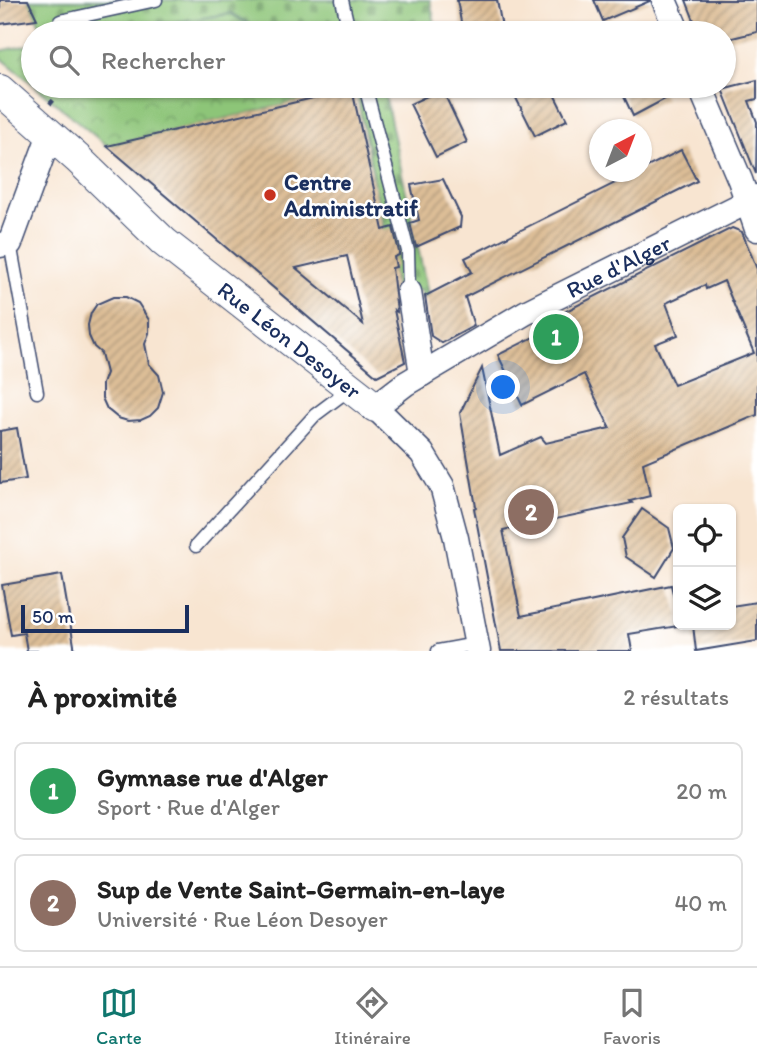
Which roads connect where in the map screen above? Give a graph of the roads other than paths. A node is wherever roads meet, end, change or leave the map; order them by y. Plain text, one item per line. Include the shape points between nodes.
1 (156, 0) edge
2 (342, 0) edge
3 (664, 0) edge
4 (60, 21) dead end
5 (347, 21) edge
6 (673, 21) edge
7 (0, 90) edge
8 (368, 98) edge
9 (705, 98) edge
10 (46, 123) junction
11 (752, 200) edge
12 (757, 229) edge
13 (5, 244) edge
14 (409, 292) joint
15 (422, 374) junction
16 (351, 388) junction
17 (37, 392) dead end
18 (375, 407) junction
19 (196, 546) dead end
20 (477, 647) edge
21 (438, 651) edge

1 - 4 lane
2 - 5 lane
3 - 6 street
7 - 10 street, Rue Léon Desoyer
8 - 14 lane via 408,251
9 - 11 street
10 - 13 street
10 - 16 street, Rue Léon Desoyer via 164,242
11 - 12 street
11 - 15 street, Rue d'Alger via 525,313
13 - 17 lane
14 - 15 street
15 - 18 street, Rue d'Alger
16 - 18 street, Rue Léon Desoyer
16 - 19 lane via 316,415
18 - 20 street, Rue Léon Desoyer via 422,453 442,486
20 - 21 lane

